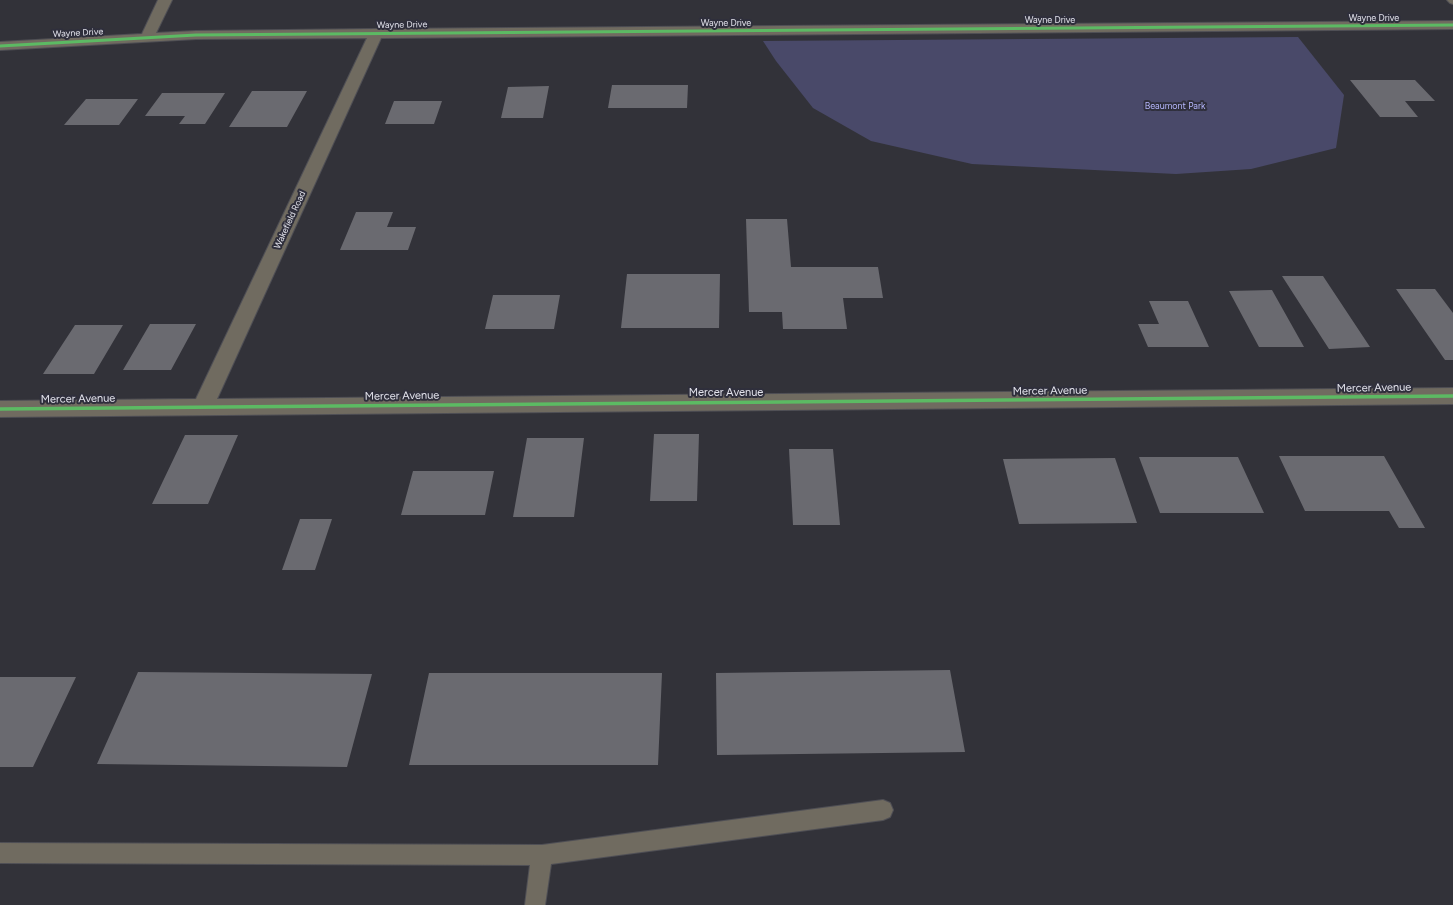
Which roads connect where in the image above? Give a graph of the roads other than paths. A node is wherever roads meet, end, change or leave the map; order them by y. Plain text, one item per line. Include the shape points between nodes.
1 (164, 0) edge
2 (1453, 25) edge
3 (376, 33) junction
4 (147, 38) junction
5 (0, 46) edge
6 (1453, 396) edge
7 (203, 407) junction
8 (0, 409) edge
9 (883, 810) dead end
10 (0, 853) edge
11 (542, 855) junction
12 (535, 905) edge

1 - 4 street
2 - 3 street, Wayne Drive
3 - 4 street, Wayne Drive
3 - 7 street, Wakefield Road
4 - 5 street, Wayne Drive
6 - 7 street, Mercer Avenue
7 - 8 street, Mercer Avenue
9 - 11 lane
10 - 11 lane
11 - 12 lane

